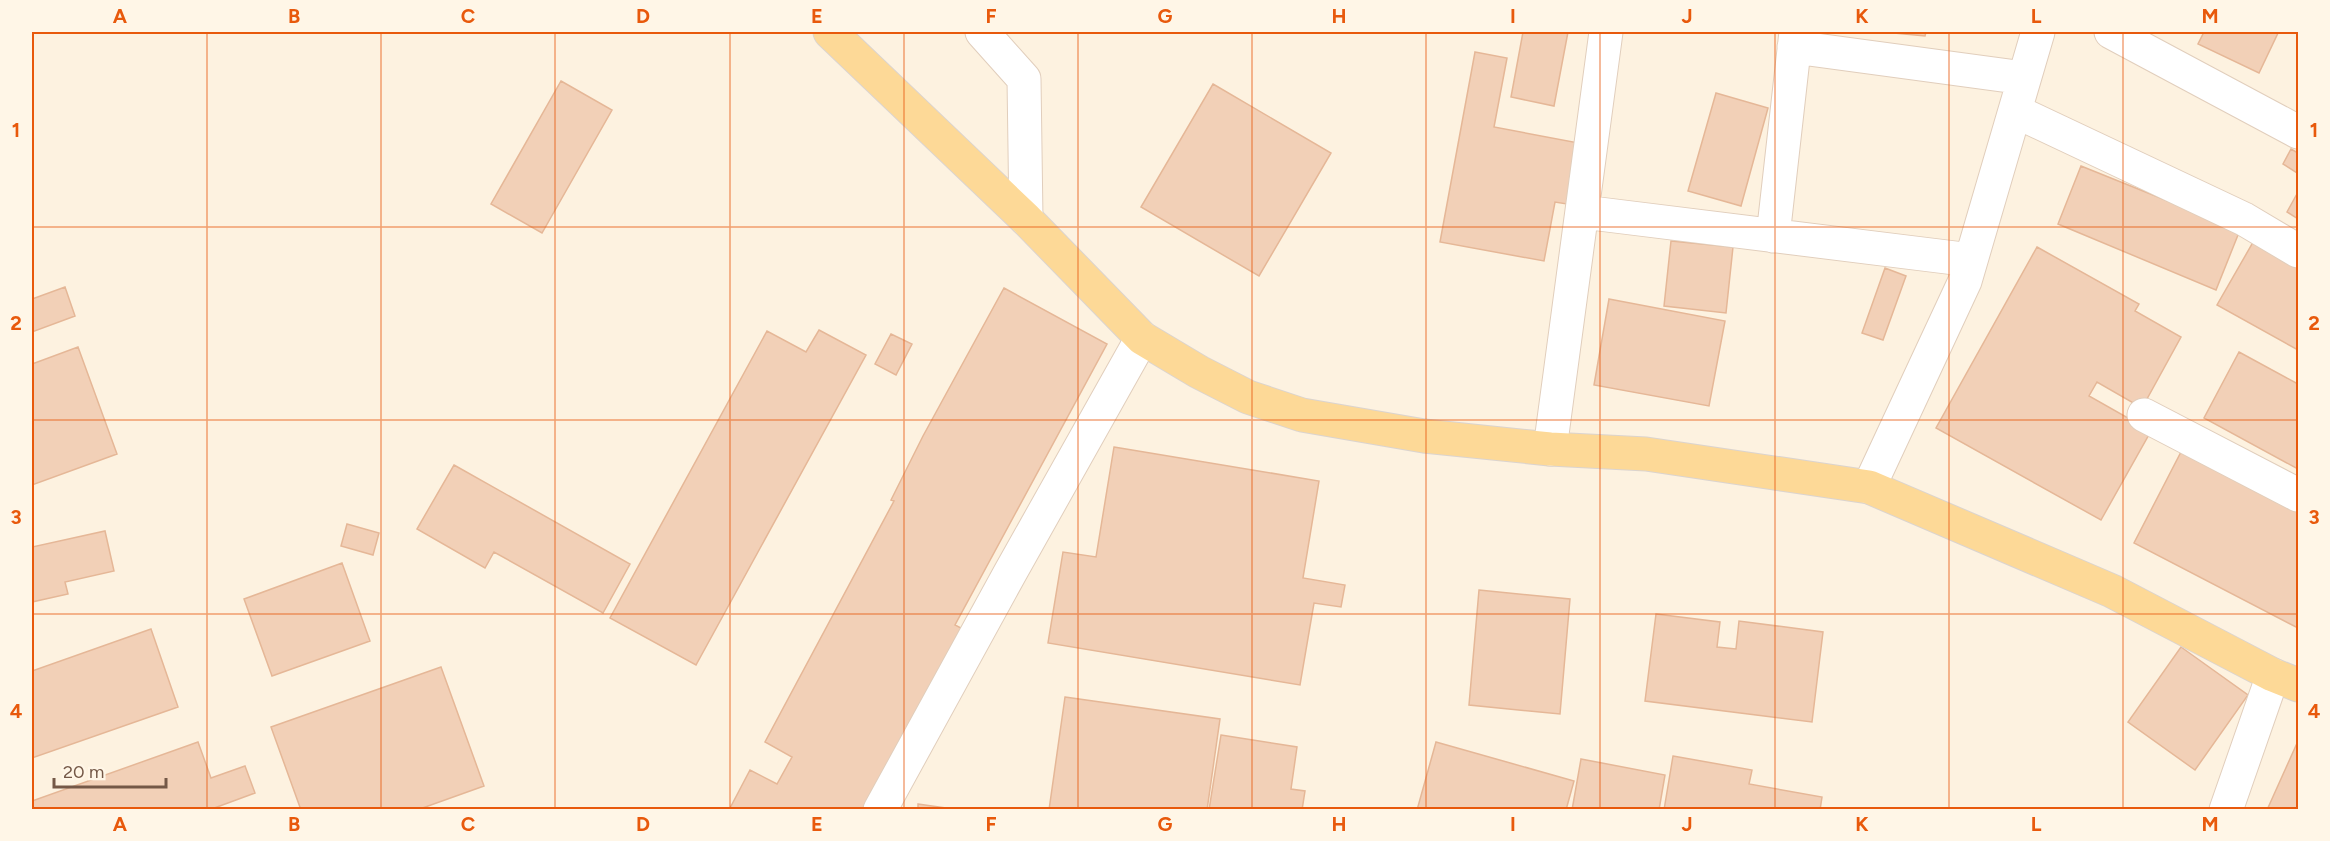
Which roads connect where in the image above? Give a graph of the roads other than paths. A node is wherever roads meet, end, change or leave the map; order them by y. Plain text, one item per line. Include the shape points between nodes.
1 (830, 32) edge
2 (982, 32) edge
3 (1606, 32) edge
4 (2038, 32) edge
5 (2111, 32) edge
6 (1795, 39) edge
7 (2024, 78) junction
8 (2015, 111) junction
9 (2298, 132) edge
10 (1583, 212) junction
11 (1026, 219) junction
12 (1773, 236) junction
13 (2298, 251) edge
14 (1971, 260) junction
15 (1142, 338) junction
16 (2144, 415) dead end
17 (1550, 449) junction
18 (1869, 487) junction
19 (2298, 495) edge
20 (2286, 680) edge
21 (880, 810) edge
22 (2226, 810) edge

1 - 11 main road
2 - 11 street via 1024,79
3 - 10 street
4 - 7 street
5 - 9 street
6 - 7 street
6 - 12 street
7 - 8 street
8 - 13 street via 2244,219
8 - 14 street
10 - 12 street
10 - 17 street
11 - 15 main road
12 - 14 street
14 - 18 street via 1965,281
15 - 17 main road via 1248,397 1302,415 1424,436
15 - 21 street
16 - 19 street
17 - 18 main road via 1646,454
18 - 20 main road via 2112,591
20 - 22 street

